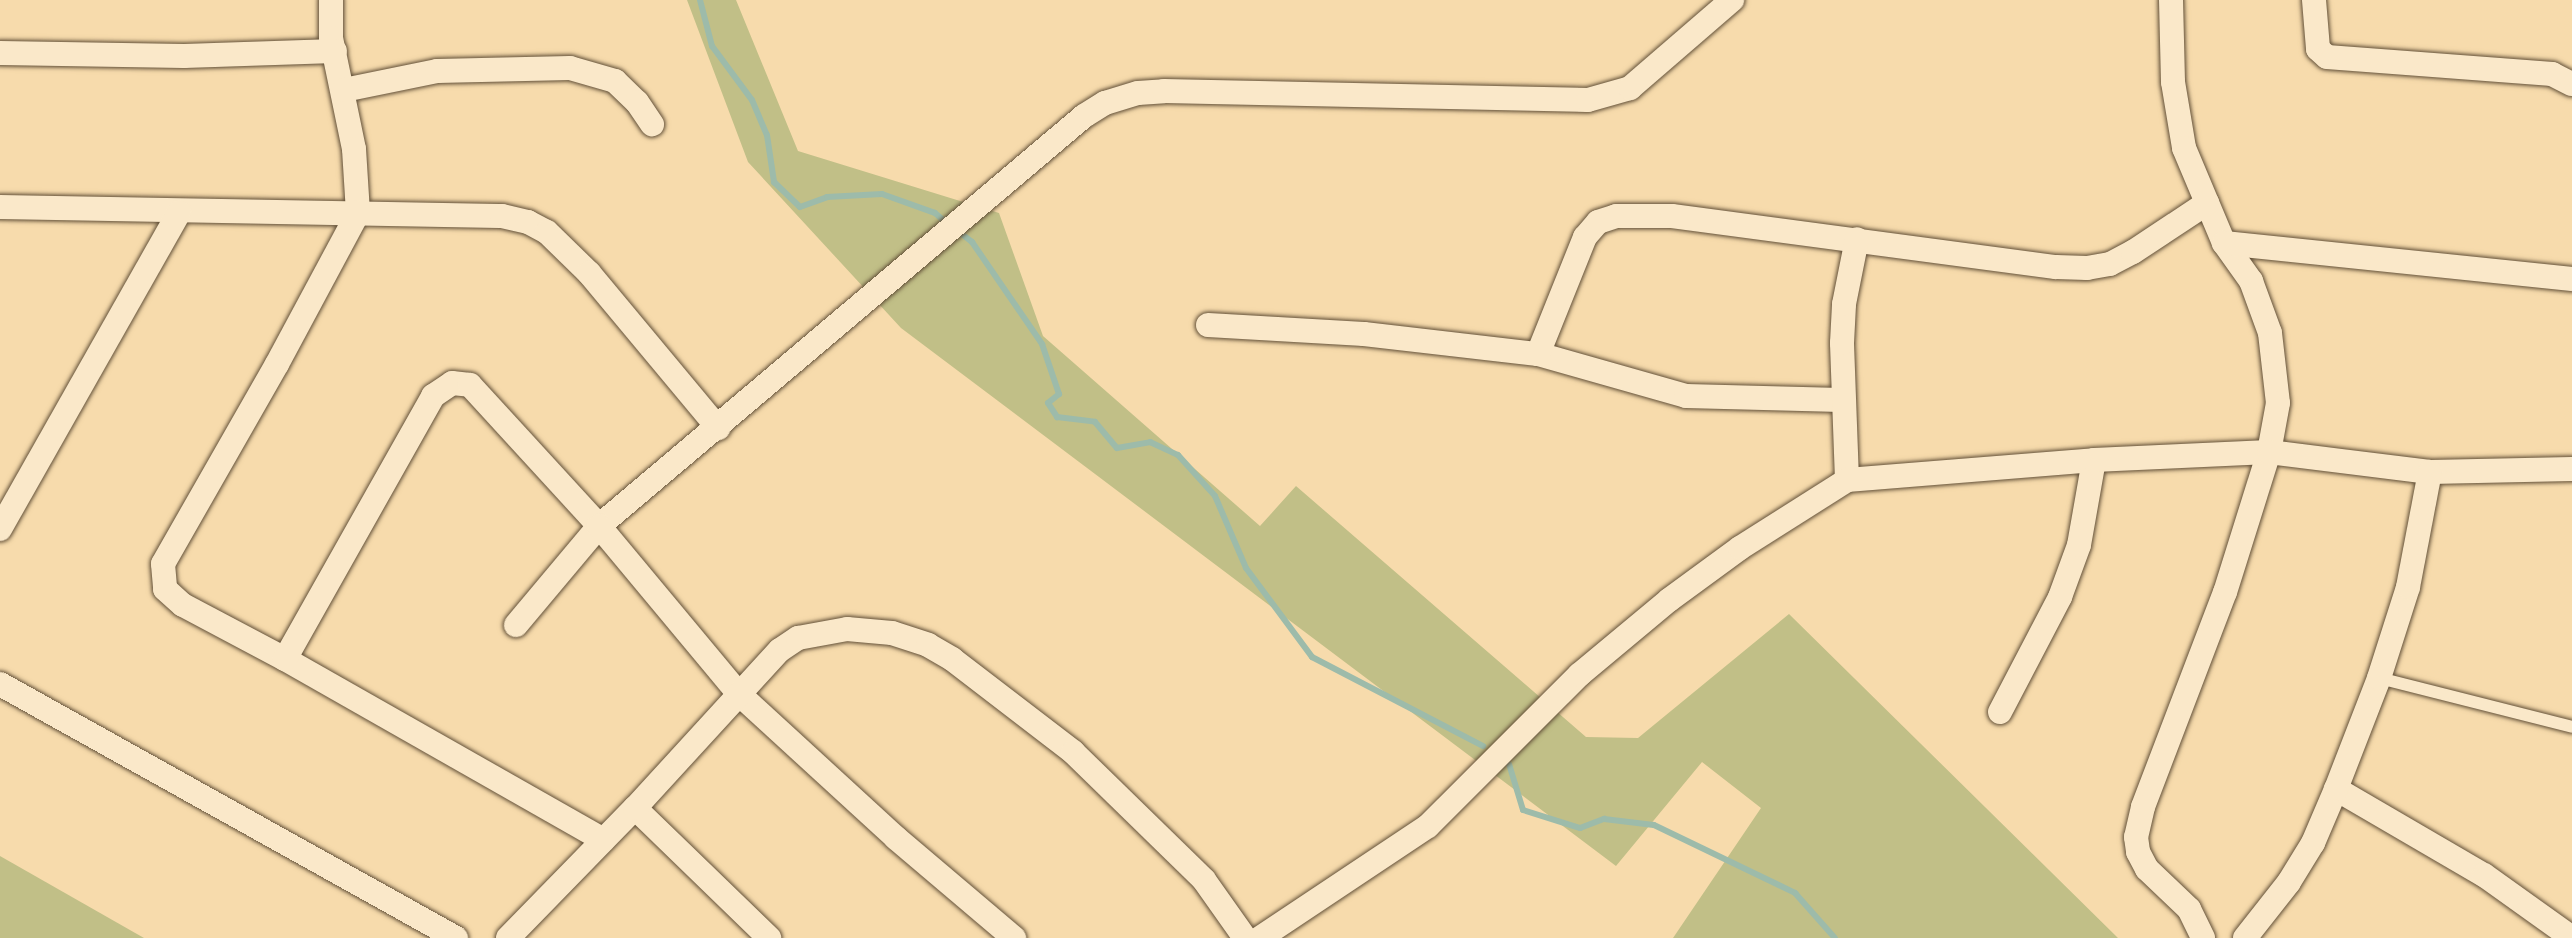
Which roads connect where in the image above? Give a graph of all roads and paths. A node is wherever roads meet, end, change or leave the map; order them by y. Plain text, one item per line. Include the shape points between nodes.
1 (331, 0) edge
2 (1732, 0) edge
3 (2171, 0) edge
4 (2314, 0) edge
5 (335, 51) junction
6 (0, 53) edge
7 (2572, 84) edge
8 (344, 90) junction
9 (652, 124) dead end
10 (2207, 203) junction
11 (0, 207) edge
12 (179, 212) junction
13 (358, 213) junction
14 (1857, 239) junction
15 (2224, 243) junction
16 (2572, 279) edge
17 (1208, 325) dead end
18 (1538, 354) junction
19 (1841, 400) junction
20 (718, 428) junction
21 (2269, 452) junction
22 (2094, 460) junction
23 (2572, 469) edge
24 (2430, 472) junction
25 (1847, 480) junction
26 (599, 526) junction
27 (0, 529) edge
28 (516, 625) dead end
29 (285, 659) junction
30 (2379, 678) junction
31 (0, 684) edge
32 (739, 694) junction
33 (2000, 712) dead end
34 (2572, 727) edge
35 (2336, 789) junction
36 (635, 808) junction
37 (603, 840) junction
38 (456, 938) edge
39 (508, 938) edge
40 (769, 938) edge
41 (1014, 938) edge
42 (1245, 938) edge
43 (1260, 938) edge
44 (2203, 938) edge
45 (2245, 938) edge
46 (2572, 938) edge

1 - 5 street
2 - 20 street via 1630,88 1588,100 1201,91 1119,98 1084,116
3 - 10 street via 2173,82 2182,135
4 - 7 street via 2318,49 2327,57 2552,74
5 - 6 street via 184,56
5 - 8 street
8 - 9 street via 437,71 570,68 615,81
8 - 13 street
10 - 14 street via 2133,252 2087,268
10 - 15 street
11 - 12 street
12 - 13 street
12 - 27 street
13 - 20 street via 502,216 547,232 589,273
13 - 29 street via 163,564 165,589 173,598
14 - 18 street via 1672,216 1638,214 1598,222 1585,237
14 - 19 street via 1844,304
15 - 16 street
15 - 21 street via 2251,281 2270,333 2278,403
17 - 18 street via 1364,334
18 - 19 street via 1686,396
19 - 25 street
20 - 26 street
21 - 22 street
21 - 24 street
21 - 44 street via 2136,837 2147,869 2189,909
22 - 25 street
22 - 33 street via 2079,545 2060,597
23 - 24 street
24 - 30 street via 2408,587
25 - 43 street via 1669,600 1579,675 1428,826
26 - 28 street
26 - 29 street via 485,399 470,385 452,383 433,396
26 - 32 street
29 - 37 street
30 - 34 lane
30 - 35 street
31 - 38 street
32 - 36 street
32 - 41 street
32 - 42 street via 780,650 819,631 892,633 928,645 1073,752 1204,880
35 - 45 street via 2313,843
35 - 46 street via 2484,875
36 - 37 street
36 - 40 street
37 - 39 street

